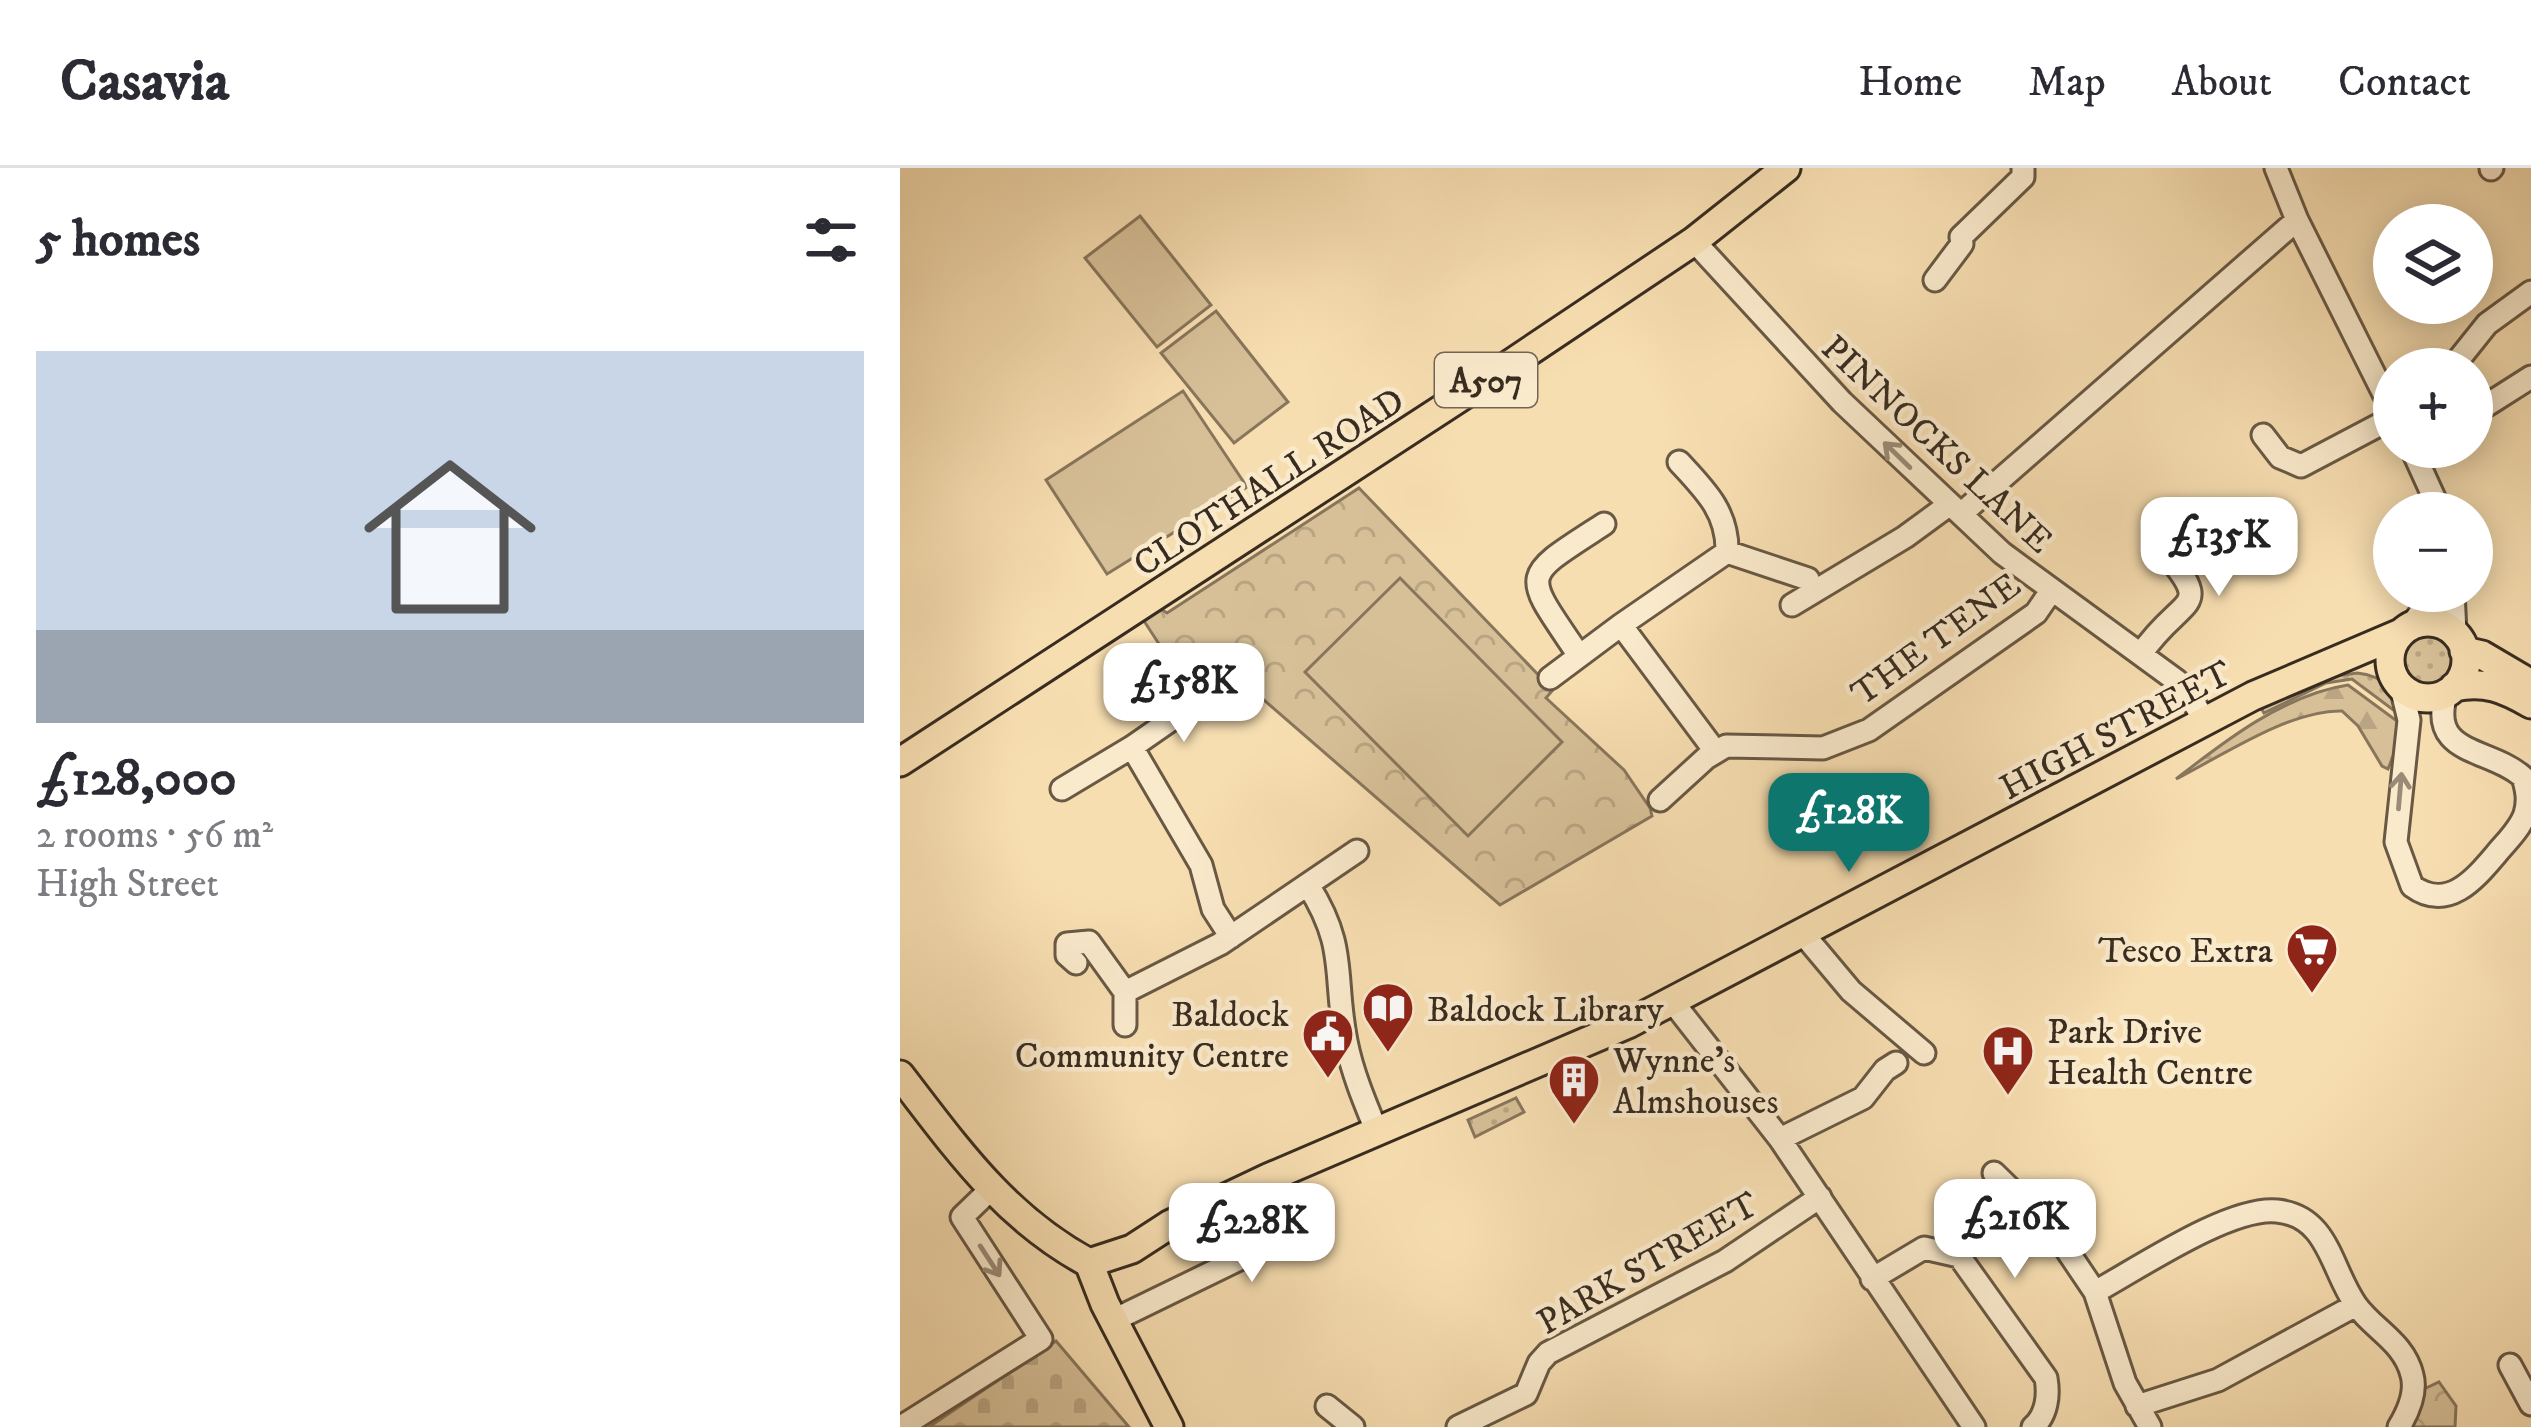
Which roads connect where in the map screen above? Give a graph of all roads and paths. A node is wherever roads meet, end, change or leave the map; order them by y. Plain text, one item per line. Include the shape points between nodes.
1 (1786, 168) edge
2 (2023, 168) edge
3 (2276, 168) edge
4 (2297, 220) junction
5 (1694, 241) junction
6 (1935, 280) dead end
7 (2531, 292) edge
8 (2468, 348) edge
9 (2373, 371) edge
10 (2531, 377) edge
11 (2493, 401) edge
12 (2373, 425) edge
13 (2263, 436) dead end
14 (1679, 461) dead end
15 (1955, 509) junction
16 (1604, 524) dead end
17 (2155, 541) dead end
18 (1727, 552) junction
19 (1808, 579) dead end
20 (2051, 591) junction
21 (1792, 604) dead end
22 (2419, 612) edge
23 (2455, 612) edge
24 (1621, 626) junction
25 (2406, 629) junction
26 (2460, 642) junction
27 (1578, 654) junction
28 (2141, 655) junction
29 (2315, 669) junction
30 (1550, 678) dead end
31 (2397, 681) junction
32 (2531, 683) edge
33 (2450, 690) junction
34 (1204, 697) dead end
35 (2531, 704) edge
36 (2205, 722) junction
37 (1132, 747) junction
38 (1715, 751) junction
39 (900, 762) edge
40 (1062, 789) dead end
41 (1660, 800) dead end
42 (1357, 851) dead end
43 (1308, 885) junction
44 (1804, 935) junction
45 (1231, 938) junction
46 (1076, 963) dead end
47 (1125, 992) junction
48 (1672, 1001) junction
49 (1125, 1025) dead end
50 (1924, 1053) dead end
51 (1896, 1063) dead end
52 (900, 1075) edge
53 (1377, 1132) junction
54 (1780, 1139) junction
55 (1994, 1173) dead end
56 (1268, 1178) junction
57 (992, 1190) junction
58 (1820, 1197) junction
59 (1089, 1263) junction
60 (1872, 1279) junction
61 (2095, 1292) junction
62 (2356, 1305) junction
63 (1114, 1320) junction
64 (2510, 1365) dead end
65 (2531, 1404) edge
66 (1327, 1406) dead end
67 (2137, 1406) junction
68 (901, 1427) edge
69 (1169, 1427) edge
70 (1353, 1427) edge
71 (1458, 1427) edge
72 (1974, 1427) edge
73 (2033, 1427) edge
74 (2150, 1427) edge
75 (2399, 1427) edge

1 - 5 main road, CLOTHALL ROAD / A507
2 - 6 street via 2023,177 1961,237
3 - 4 street
4 - 9 street
4 - 15 street
15 -> 5 street, PINNOCKS LANE via 1842,402
5 - 39 main road, CLOTHALL ROAD / A507
7 - 8 street
10 - 11 street
12 - 13 street via 2301,466
14 - 18 street via 1720,511
15 - 20 street, PINNOCKS LANE
15 - 21 street
16 - 27 street via 1537,576 1539,595
17 - 28 street via 2192,590
18 - 19 street
18 - 24 street
20 - 28 street, PINNOCKS LANE
20 - 38 street, THE TENE via 2036,613 1869,730 1822,748 1744,743
22 - 25 street
23 - 26 street
24 - 27 street
24 - 38 street
25 - 26 main road via 2442,625
25 - 29 main road, HIGH STREET
25 - 31 main road via 2390,660
26 - 32 main road
26 - 33 main road via 2465,664
27 - 30 street
28 - 36 street, PINNOCKS LANE via 2188,692
29 - 31 main road, HIGH STREET via 2351,666
29 - 36 main road, HIGH STREET
31 - 33 main road via 2422,698
33 -> 31 street via 2446,734 2515,770 2528,794 2522,823 2479,875 2463,890 2430,895 2412,886 2396,842 2409,720
33 - 35 main road via 2476,682
34 - 37 street
36 - 44 main road, HIGH STREET
37 - 40 street
37 - 45 street via 1201,866
38 - 41 street
42 - 43 street
43 - 45 street
43 - 53 street via 1339,953 1344,1035
44 - 48 main road, HIGH STREET
44 - 50 street via 1851,991
45 - 47 street
46 - 47 street via 1066,944 1089,942
47 - 49 street
48 - 53 main road, HIGH STREET
48 - 54 street
51 - 54 street via 1863,1098
52 - 57 main road
53 - 56 main road, HIGH STREET
54 - 58 street
55 - 61 street via 2056,1234
56 - 59 main road, HIGH STREET
56 - 63 street via 1278,1219 1266,1246
57 - 59 main road via 1041,1236
57 -> 68 street via 962,1216 1041,1339
58 - 60 street
58 - 71 street, PARK STREET via 1725,1261 1548,1352 1526,1394
59 - 63 main road
60 - 72 street
60 - 73 street via 1924,1248 1958,1256 2046,1378 2047,1399
61 - 62 street via 2233,1218 2278,1211 2320,1234
61 - 67 street
62 - 67 street via 2218,1380
62 - 75 street via 2411,1370 2413,1393
63 - 69 main road
64 - 65 street
66 - 70 street
67 - 74 street

